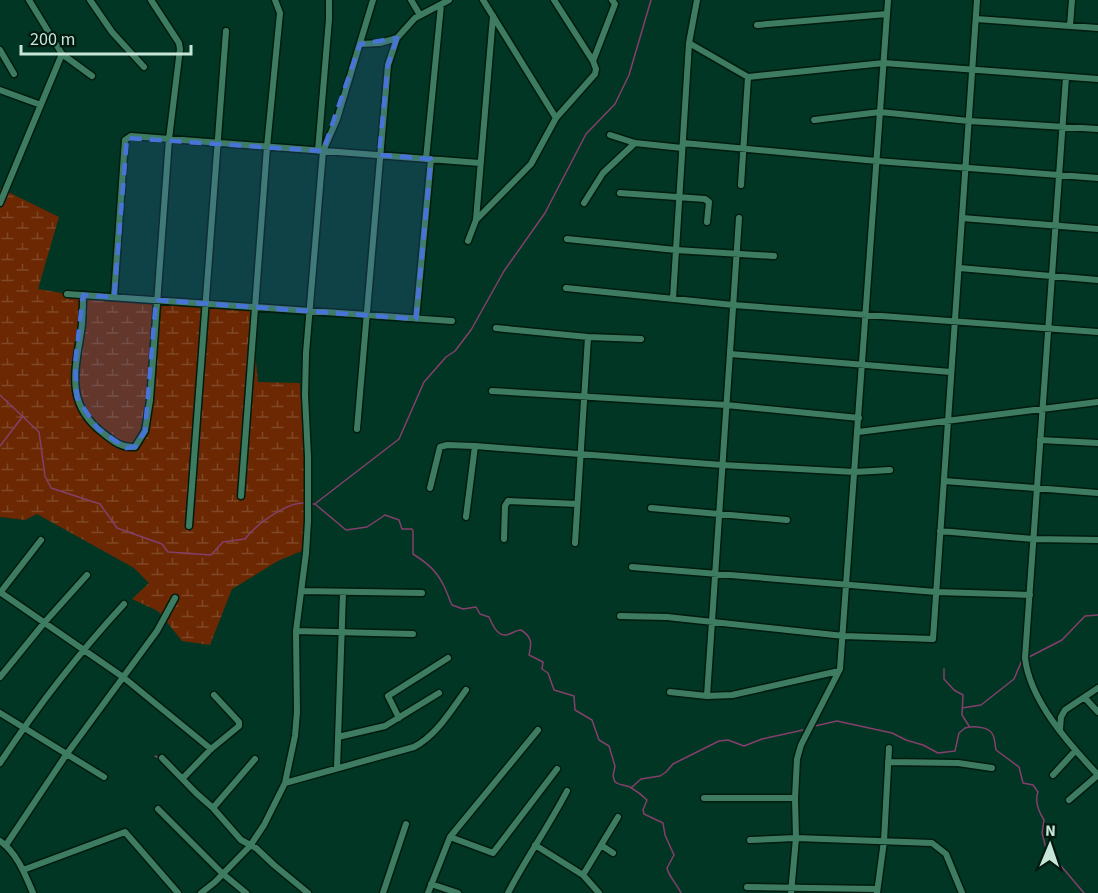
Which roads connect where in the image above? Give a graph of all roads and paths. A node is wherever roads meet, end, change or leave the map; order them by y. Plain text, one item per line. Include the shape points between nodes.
1 (29, 0) edge
2 (90, 0) edge
3 (151, 0) edge
4 (275, 0) edge
5 (329, 0) edge
6 (373, 0) edge
7 (411, 0) edge
8 (449, 0) edge
9 (483, 0) edge
10 (554, 0) edge
11 (612, 0) edge
12 (698, 0) edge
13 (888, 0) edge
14 (977, 0) edge
15 (1072, 0) edge
16 (441, 5) junction
17 (887, 14) junction
18 (420, 15) junction
19 (493, 16) junction
20 (976, 19) junction
21 (757, 25) dead end
22 (1070, 26) junction
23 (1098, 28) edge
24 (226, 31) dead end
25 (397, 38) junction
26 (689, 43) junction
27 (360, 44) junction
28 (0, 50) edge
29 (62, 54) junction
30 (592, 62) junction
31 (884, 63) junction
32 (144, 68) dead end
33 (972, 70) junction
34 (14, 74) dead end
35 (92, 76) dead end
36 (748, 77) junction
37 (1066, 77) junction
38 (1098, 79) edge
39 (1, 93) edge
40 (41, 105) junction
41 (880, 111) junction
42 (556, 118) junction
43 (814, 120) dead end
44 (969, 121) junction
45 (1062, 127) junction
46 (1098, 129) edge
47 (610, 135) dead end
48 (169, 139) junction
49 (218, 143) junction
50 (635, 143) junction
51 (682, 145) junction
52 (267, 147) junction
53 (743, 149) junction
54 (321, 151) junction
55 (379, 155) junction
56 (428, 159) junction
57 (877, 161) junction
58 (480, 163) junction
59 (965, 168) junction
60 (1059, 175) junction
61 (1098, 178) edge
62 (741, 185) dead end
63 (620, 193) dead end
64 (679, 198) junction
65 (0, 203) edge
66 (584, 203) dead end
67 (739, 218) dead end
68 (962, 218) junction
69 (476, 220) junction
70 (707, 222) dead end
71 (1055, 225) junction
72 (1098, 229) edge
73 (567, 239) dead end
74 (468, 241) dead end
75 (676, 250) junction
76 (737, 254) junction
77 (774, 256) dead end
78 (958, 268) junction
79 (1052, 276) junction
80 (1098, 280) edge
81 (566, 288) dead end
82 (67, 294) dead end
83 (83, 295) junction
84 (114, 297) junction
85 (673, 298) junction
86 (156, 300) junction
87 (205, 303) junction
88 (733, 305) junction
89 (257, 307) junction
90 (310, 311) junction
91 (366, 315) junction
92 (866, 315) junction
93 (416, 319) junction
94 (452, 321) dead end
95 (955, 321) junction
96 (1048, 327) junction
97 (496, 328) dead end
98 (1098, 332) edge
99 (588, 337) junction
100 (640, 339) dead end
101 (730, 354) junction
102 (863, 366) junction
103 (951, 372) junction
104 (492, 391) dead end
105 (584, 396) junction
106 (1098, 402) edge
107 (726, 405) junction
108 (1042, 409) junction
109 (859, 418) junction
110 (948, 420) junction
111 (357, 429) dead end
112 (858, 432) junction
113 (1040, 440) junction
114 (1098, 442) edge
115 (475, 446) junction
116 (580, 454) junction
117 (722, 465) junction
118 (890, 470) dead end
119 (855, 472) junction
120 (944, 481) junction
121 (430, 488) dead end
122 (1037, 489) junction
123 (1098, 493) edge
124 (241, 496) dead end
125 (577, 504) junction
126 (651, 508) dead end
127 (719, 514) junction
128 (465, 517) dead end
129 (787, 520) dead end
130 (189, 526) dead end
131 (940, 531) junction
132 (504, 538) dead end
133 (1033, 539) junction
134 (41, 540) dead end
135 (1098, 540) edge
136 (575, 543) dead end
137 (632, 567) dead end
138 (87, 575) dead end
139 (715, 575) junction
140 (848, 586) junction
141 (301, 591) junction
142 (0, 592) edge
143 (936, 592) junction
144 (343, 593) junction
145 (422, 593) dead end
146 (1030, 595) junction
147 (175, 598) dead end
148 (124, 604) dead end
149 (620, 616) dead end
150 (44, 623) junction
151 (712, 623) junction
152 (296, 631) junction
153 (342, 632) junction
154 (413, 634) dead end
155 (844, 636) junction
156 (83, 649) junction
157 (448, 658) dead end
158 (839, 671) junction
159 (0, 677) edge
160 (123, 677) junction
161 (1098, 688) edge
162 (466, 690) dead end
163 (670, 692) dead end
164 (439, 693) dead end
165 (214, 695) dead end
166 (706, 696) junction
167 (1085, 698) junction
168 (1098, 712) edge
169 (0, 713) edge
170 (399, 718) junction
171 (24, 727) junction
172 (1060, 729) junction
173 (538, 730) dead end
174 (338, 737) junction
175 (889, 748) dead end
176 (211, 749) junction
177 (1076, 751) junction
178 (66, 754) junction
179 (162, 758) dead end
180 (255, 759) dead end
181 (888, 762) junction
182 (0, 763) edge
183 (337, 768) junction
184 (992, 768) dead end
185 (557, 769) dead end
186 (1098, 775) edge
187 (1053, 776) dead end
188 (104, 777) dead end
189 (183, 778) junction
190 (285, 783) junction
191 (567, 791) dead end
192 (704, 798) dead end
193 (795, 798) junction
194 (1069, 800) dead end
195 (213, 808) junction
196 (158, 809) dead end
197 (618, 817) dead end
198 (406, 824) dead end
199 (450, 837) junction
200 (796, 838) junction
201 (750, 840) dead end
202 (884, 841) junction
203 (3, 843) edge
204 (601, 845) junction
205 (250, 846) junction
206 (535, 846) junction
207 (613, 853) dead end
208 (23, 870) junction
209 (223, 874) junction
210 (584, 875) junction
211 (431, 884) junction
212 (747, 887) dead end
213 (791, 891) edge
214 (877, 891) edge
215 (33, 893) edge
216 (178, 893) edge
217 (201, 893) edge
218 (246, 893) edge
219 (308, 893) edge
220 (383, 893) edge
221 (428, 893) edge
222 (458, 893) edge
223 (508, 893) edge
224 (599, 893) edge
225 (962, 893) edge

1 - 29 street
2 - 32 street
3 - 48 street via 179,43
4 - 52 street via 280,13
5 - 54 street
6 - 27 street
7 - 18 street
8 - 16 street
9 - 19 street
10 - 30 street
11 - 30 street via 615,4
12 - 26 street
13 - 17 street
14 - 20 street
15 - 22 street
16 - 18 street
16 - 56 street
17 - 21 street
17 - 31 street
18 - 25 street
19 - 42 street
19 - 58 street
20 - 22 street
20 - 33 street
22 - 23 street
24 - 49 street
25 - 27 street
25 - 55 street via 388,65
26 - 36 street
26 - 51 street
27 - 54 street via 337,119
28 - 34 street
29 - 35 street
29 - 40 street
30 - 42 street via 595,74
31 - 33 street
31 - 36 street
31 - 41 street
33 - 37 street
33 - 44 street
36 - 53 street
37 - 38 street
37 - 45 street
39 - 40 street
40 - 65 street
41 - 43 street
41 - 44 street
41 - 57 street
42 - 69 street via 531,165
44 - 45 street
44 - 59 street
45 - 46 street
45 - 60 street
47 - 50 street
48 - 49 street
48 - 84 street via 131,136 125,141
48 - 86 street
49 - 52 street
49 - 87 street
50 - 51 street
50 - 66 street via 603,173
51 - 53 street
51 - 64 street
52 - 54 street
52 - 89 street
53 - 57 street
53 - 62 street
54 - 55 street
54 - 90 street
55 - 56 street
55 - 91 street
56 - 58 street
56 - 93 street
57 - 59 street
57 - 92 street
58 - 69 street
59 - 60 street
59 - 68 street
60 - 61 street
60 - 71 street
63 - 64 street
64 - 70 street via 709,202
64 - 75 street
67 - 76 street
68 - 71 street
68 - 78 street
69 - 74 street
71 - 72 street
71 - 79 street
73 - 75 street
75 - 76 street
75 - 85 street
76 - 77 street
76 - 88 street
78 - 79 street
78 - 95 street
79 - 80 street
79 - 96 street
81 - 85 street
82 - 83 street
83 - 84 street
83 - 86 street via 74,374 77,398 98,429 126,448 135,447 145,431
84 - 86 street
85 - 88 street
86 - 87 street
87 - 89 street
87 - 130 street
88 - 92 street
88 - 101 street
89 - 90 street
89 - 124 street
90 - 91 street
90 - 141 street via 305,395 308,521
91 - 93 street
91 - 111 street
92 - 95 street
92 - 102 street
93 - 94 street
95 - 96 street
95 - 103 street
96 - 98 street
96 - 108 street
97 - 99 street
99 - 100 street
99 - 105 street
101 - 102 street
101 - 107 street
102 - 103 street
102 - 109 street
103 - 110 street
104 - 105 street
105 - 107 street
105 - 116 street
106 - 108 street
107 - 109 street
107 - 117 street
108 - 110 street
108 - 113 street
109 - 112 street
110 - 112 street
110 - 120 street
112 - 119 street
113 - 114 street
113 - 122 street
115 - 116 street
115 - 121 street via 440,447
115 - 128 street
116 - 117 street
116 - 125 street
117 - 119 street
117 - 127 street
118 - 119 street
119 - 140 street
120 - 122 street
120 - 131 street
122 - 123 street
122 - 133 street
125 - 132 street via 508,501
125 - 136 street
126 - 127 street
127 - 129 street
127 - 139 street
131 - 133 street
131 - 143 street
133 - 135 street
133 - 146 street
134 - 142 street
137 - 139 street
138 - 150 street
139 - 140 street
139 - 151 street
140 - 143 street
140 - 155 street
141 - 144 street
141 - 152 street
142 - 150 street
143 - 146 street
143 - 155 street via 933,639
144 - 145 street
144 - 153 street
146 - 172 street via 1026,663 1037,697
147 - 160 street via 157,631
148 - 156 street
149 - 151 street via 660,616
150 - 156 street
150 - 159 street
151 - 155 street
151 - 166 street
152 - 153 street
152 - 190 street via 297,725
153 - 154 street
153 - 174 street
155 - 158 street
156 - 160 street
156 - 171 street
157 - 170 street via 388,696
158 - 166 street via 741,694
158 - 193 street via 796,759
160 - 176 street
160 - 178 street
161 - 167 street
162 - 183 street via 422,743
163 - 166 street
164 - 170 street
165 - 176 street via 239,724
167 - 168 street
167 - 172 street via 1065,710
169 - 171 street
170 - 174 street via 385,726
171 - 178 street
171 - 182 street
172 - 177 street
173 - 199 street
174 - 183 street
175 - 181 street
176 - 189 street
177 - 186 street
177 - 187 street
178 - 188 street
178 - 203 street
179 - 189 street
180 - 195 street
181 - 184 street
181 - 202 street
183 - 190 street
185 - 199 street via 493,853
186 - 194 street
189 - 195 street
190 - 205 street
191 - 206 street
192 - 193 street
193 - 200 street
195 - 205 street
196 - 209 street
197 - 204 street
198 - 220 street
199 - 211 street
200 - 201 street
200 - 202 street
200 - 213 street
202 - 214 street
202 - 225 street via 937,846 946,854
203 - 208 street
204 - 207 street
204 - 210 street
205 - 209 street
205 - 219 street
206 - 210 street
206 - 223 street
208 - 215 street
208 - 216 street via 125,832
209 - 217 street
209 - 218 street
210 - 224 street
211 - 221 street
211 - 222 street
212 - 213 street
213 - 214 street

